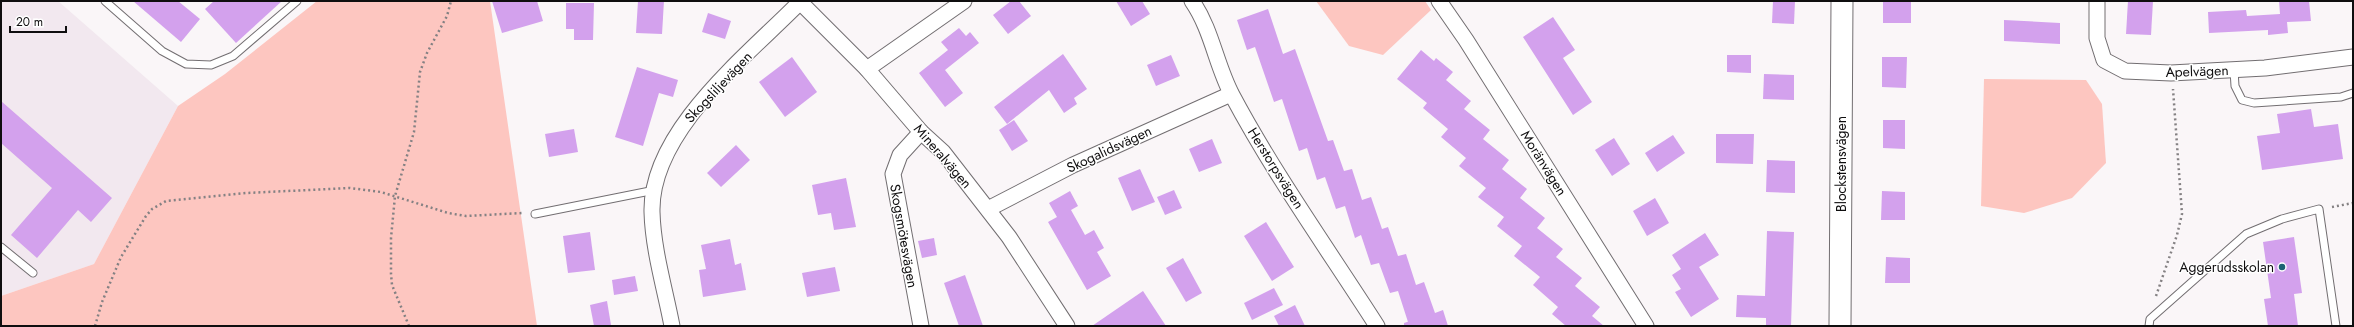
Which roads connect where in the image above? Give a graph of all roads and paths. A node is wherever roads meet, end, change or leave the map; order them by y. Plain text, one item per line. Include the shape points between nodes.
1 (105, 1) edge
2 (298, 1) edge
3 (451, 1) edge
4 (964, 1) edge
5 (1192, 1) edge
6 (1439, 1) edge
7 (1842, 1) edge
8 (2097, 1) edge
9 (800, 2) edge
10 (2353, 57) edge
11 (867, 70) junction
12 (2234, 70) junction
13 (2171, 73) junction
14 (1231, 94) junction
15 (2353, 94) edge
16 (921, 132) junction
17 (655, 190) junction
18 (395, 196) junction
19 (2353, 203) edge
20 (988, 209) junction
21 (2319, 209) junction
22 (535, 214) joint
23 (1, 247) edge
24 (33, 273) dead end
25 (2149, 323) edge
26 (95, 326) edge
27 (409, 326) edge
28 (672, 326) edge
29 (921, 326) edge
30 (1067, 326) edge
31 (1377, 326) edge
32 (1646, 326) edge
33 (1840, 326) edge
34 (2336, 326) edge

1 - 2 lane via 162,51 186,64 211,64 233,56
3 - 18 path via 447,16 420,72 414,132
4 - 11 street
5 - 14 street, Herstorpsvägen via 1202,15
6 - 32 street, Moränvägen
7 - 33 street, Blockstensvägen
8 - 13 street, Apelvägen via 2097,38 2104,60 2125,71
9 - 11 street, Mineralvägen
9 - 17 street, Skogsliljevägen via 725,77 679,130 665,157
10 - 12 street, Apelvägen
11 - 16 street, Mineralvägen
12 - 13 street, Apelvägen
12 - 15 lane via 2238,94 2242,100 2254,103
13 - 25 path via 2182,214
14 - 20 street, Skogalidsvägen via 1073,165
14 - 31 street, Herstorpsvägen
16 - 20 street, Mineralvägen via 943,152
16 - 29 street, Skogsmötesvägen via 900,155 893,174
17 - 22 lane
17 - 28 street, Skogsliljevägen via 652,211 655,236
18 - 22 path via 466,216
18 - 26 path via 350,188 246,193 158,204 146,216 118,264
18 - 27 path via 391,238 392,284
19 - 21 path
20 - 30 street, Mineralvägen
21 - 25 lane via 2282,219 2246,234
21 - 34 lane
23 - 24 lane

